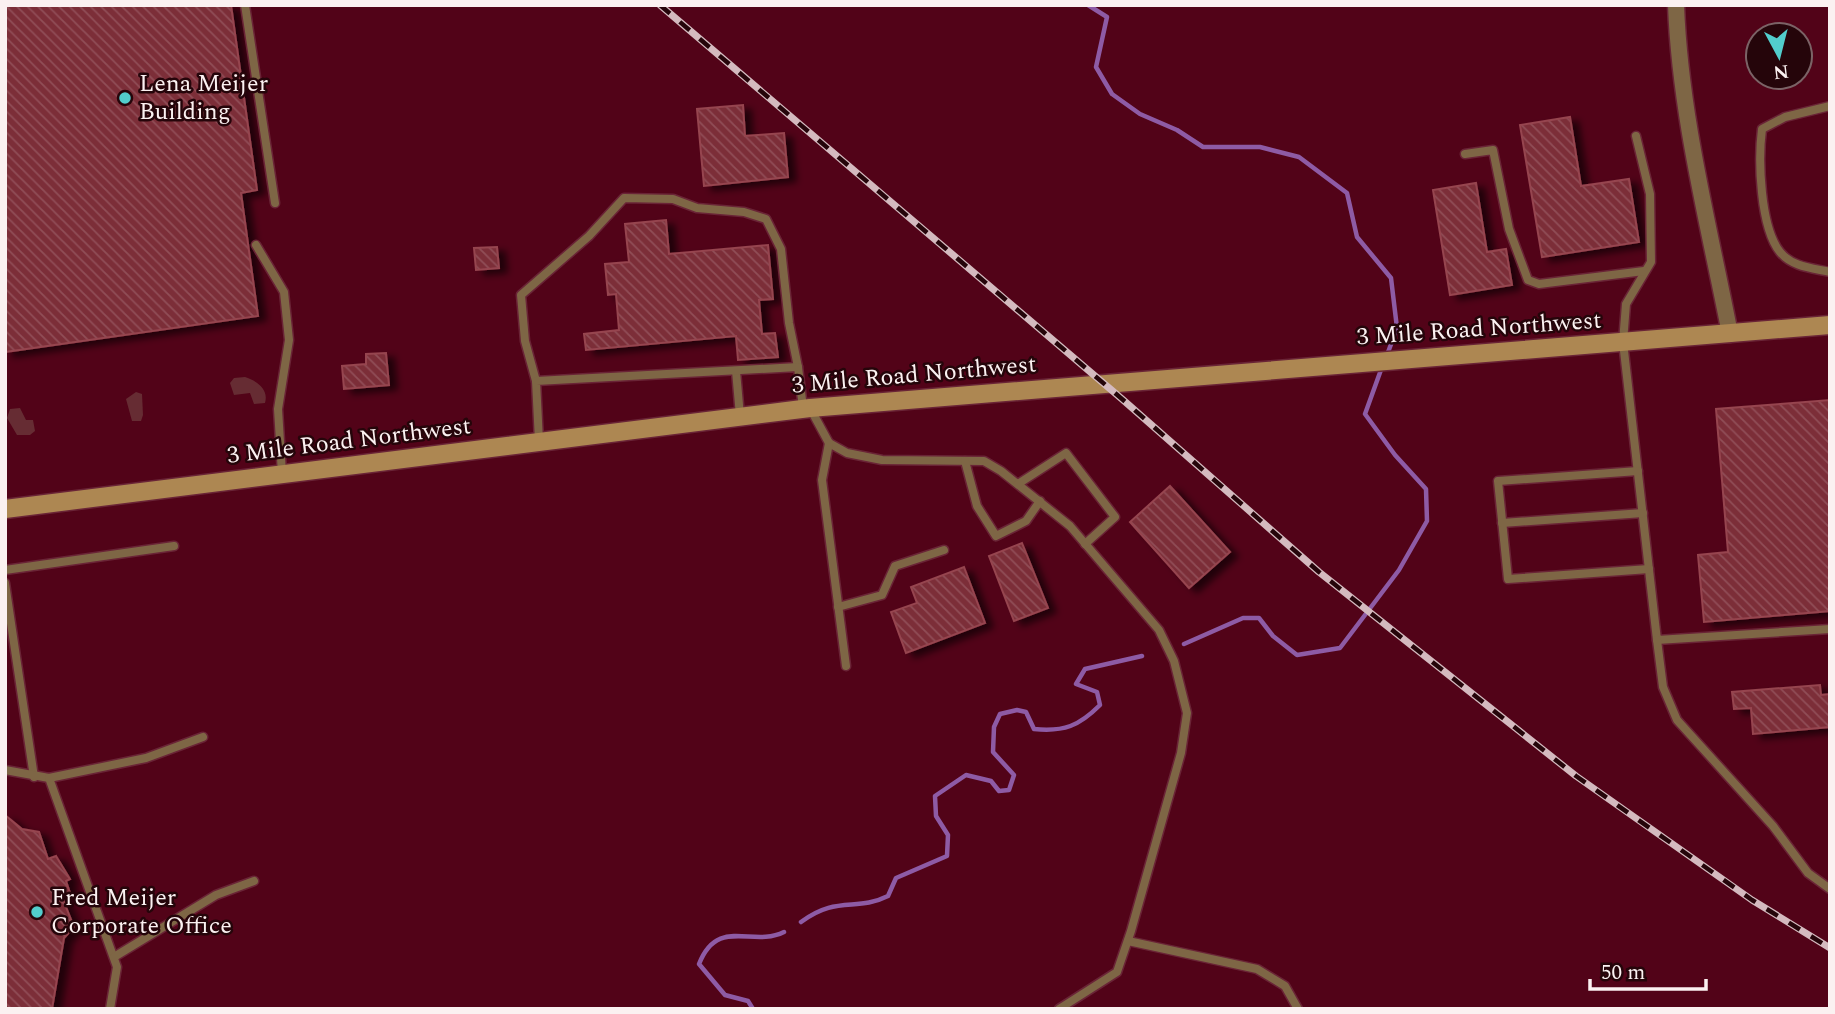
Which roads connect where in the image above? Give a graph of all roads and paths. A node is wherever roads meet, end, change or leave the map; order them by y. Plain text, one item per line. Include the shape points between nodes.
1 (244, 5) edge
2 (1676, 5) edge
3 (1830, 106) edge
4 (1636, 136) dead end
5 (1465, 154) dead end
6 (275, 204) dead end
7 (256, 245) dead end
8 (1644, 271) junction
9 (1830, 272) edge
10 (1830, 325) edge
11 (1730, 334) junction
12 (1623, 342) junction
13 (798, 367) junction
14 (736, 371) junction
15 (536, 381) junction
16 (807, 408) junction
17 (740, 416) junction
18 (539, 441) junction
19 (829, 443) junction
20 (965, 461) junction
21 (1638, 471) junction
22 (282, 475) junction
23 (1018, 484) junction
24 (1040, 501) junction
25 (5, 509) edge
26 (1643, 513) junction
27 (1502, 523) junction
28 (1086, 544) junction
29 (174, 546) dead end
30 (944, 550) dead end
31 (1649, 569) junction
32 (5, 570) edge
33 (5, 583) edge
34 (838, 607) junction
35 (1830, 629) edge
36 (1657, 640) junction
37 (846, 666) dead end
38 (203, 737) dead end
39 (5, 770) edge
40 (34, 777) junction
41 (49, 778) junction
42 (254, 881) dead end
43 (1830, 889) edge
44 (1128, 942) junction
45 (114, 957) junction
46 (110, 1009) edge
47 (1059, 1009) edge
48 (1297, 1009) edge

1 - 6 lane
2 - 11 street via 1694,146
3 - 9 lane via 1785,117 1762,129 1759,154 1764,202 1781,253 1795,264
4 - 8 lane via 1650,194 1651,262
5 - 8 lane via 1493,150 1508,229 1528,280 1539,284
7 - 22 lane via 284,292 289,340 278,410
8 - 12 lane via 1626,303
10 - 11 main road, 3 Mile Road Northwest
11 - 12 main road, 3 Mile Road Northwest
12 - 16 main road, 3 Mile Road Northwest
12 - 21 lane
13 - 14 lane
13 - 15 lane via 781,249 766,219 697,208 673,199 624,198 589,236 521,295 525,341
13 - 16 lane
14 - 15 lane
14 - 17 lane
15 - 18 lane
16 - 17 main road, 3 Mile Road Northwest
16 - 19 lane
17 - 18 main road, 3 Mile Road Northwest
18 - 22 main road, 3 Mile Road Northwest
19 - 20 lane via 847,453 882,460
19 - 34 lane via 822,480
20 - 23 lane via 984,461
20 - 24 lane via 977,506 996,536 1026,521
21 - 26 lane
21 - 27 lane via 1498,481
22 - 25 main road, 3 Mile Road Northwest
23 - 24 lane
23 - 28 lane via 1066,453 1115,517
24 - 28 lane
26 - 27 lane
26 - 31 lane
27 - 31 lane via 1507,579
28 - 44 lane via 1159,630 1174,661 1187,713 1181,753
29 - 32 lane
30 - 34 lane via 895,566 882,595
31 - 36 lane
33 - 40 lane
34 - 37 lane
35 - 36 lane
36 - 43 lane via 1662,687 1677,720 1773,826 1808,873
38 - 41 lane via 146,758
39 - 40 lane
40 - 41 lane
41 - 45 lane
42 - 45 lane via 216,895
44 - 47 lane via 1117,972
44 - 48 lane via 1257,969 1285,986
45 - 46 lane via 117,967

